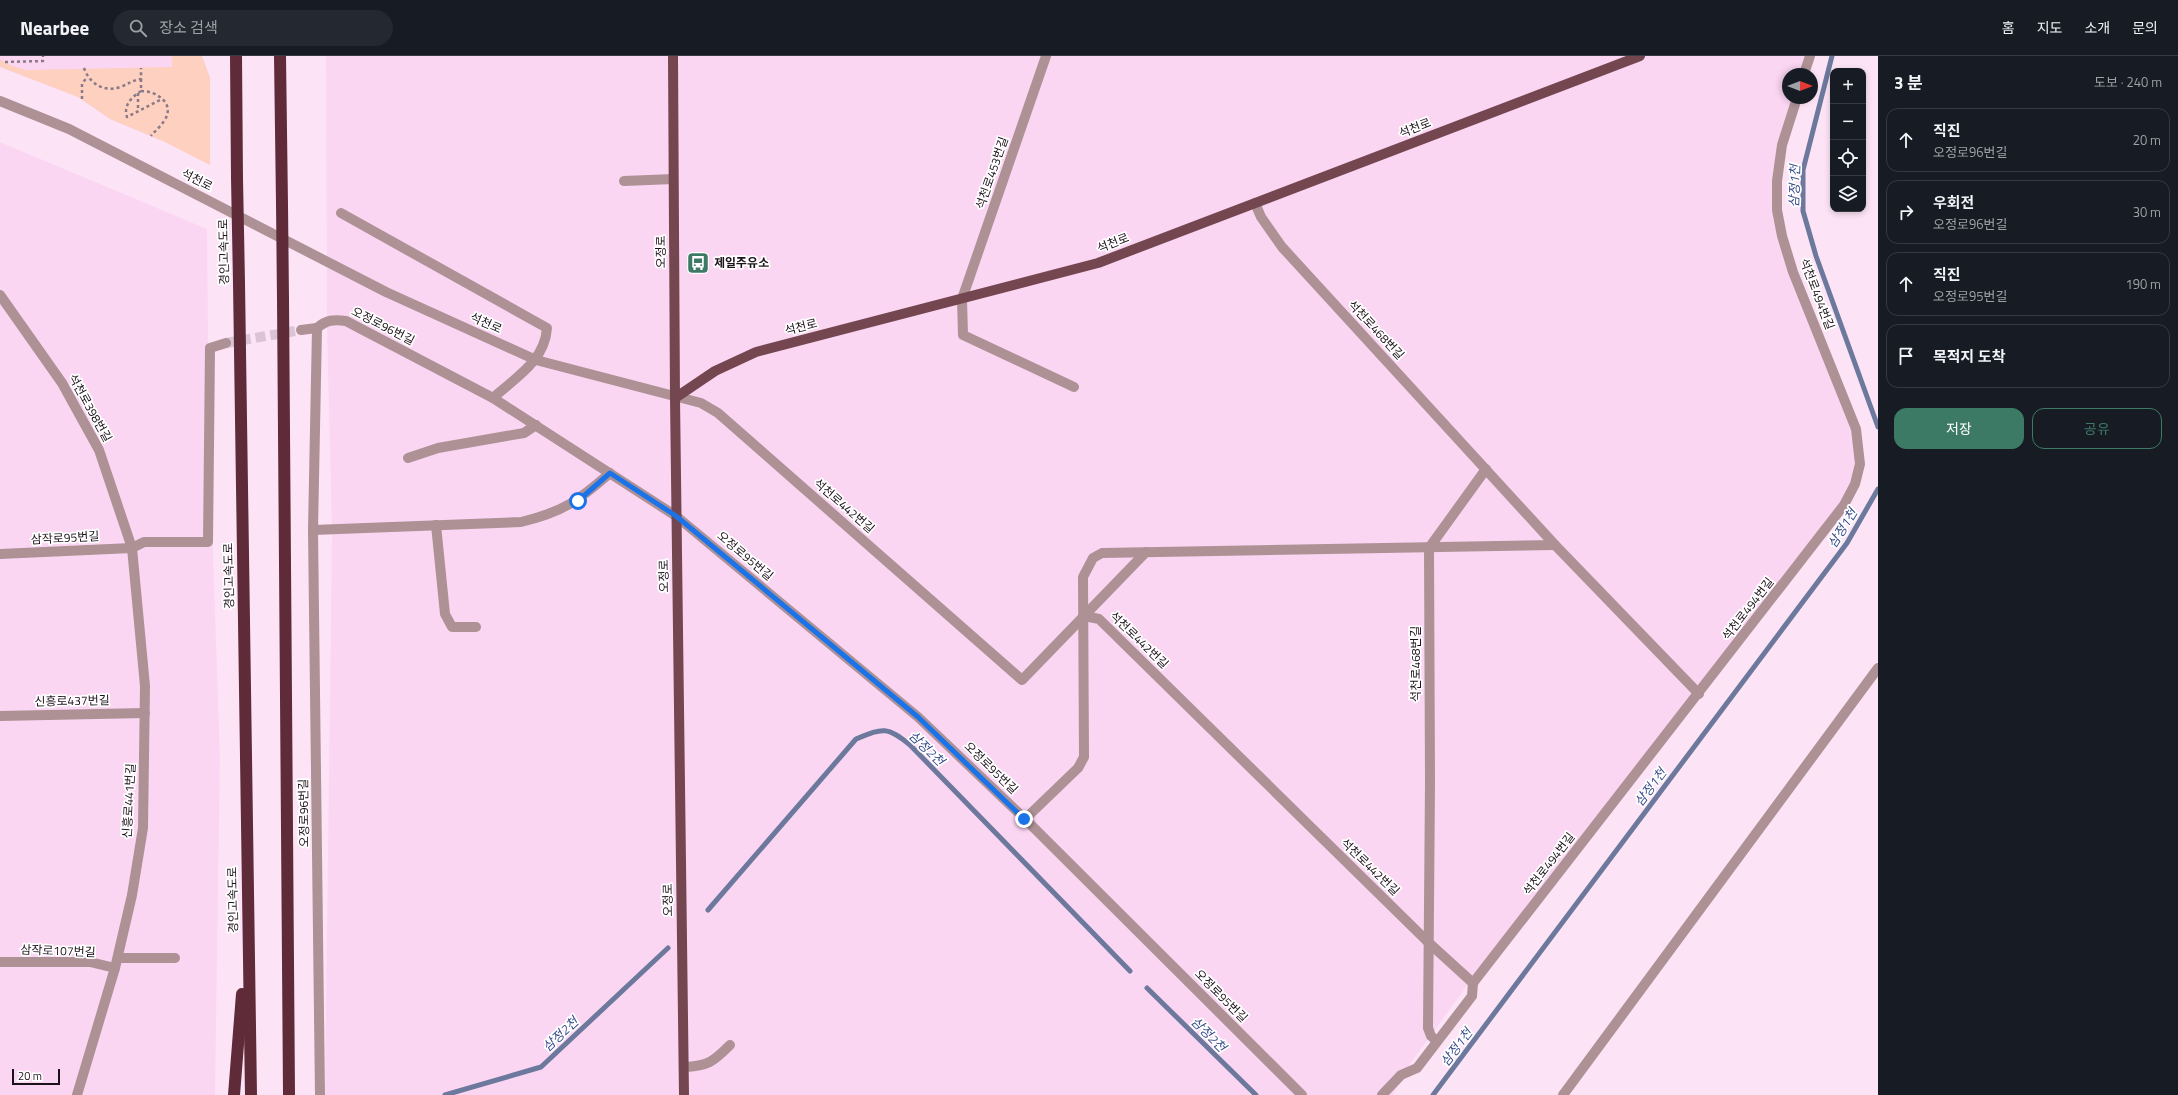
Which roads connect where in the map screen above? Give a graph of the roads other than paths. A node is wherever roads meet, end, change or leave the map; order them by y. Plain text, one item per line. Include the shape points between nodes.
1 (236, 56) edge
2 (280, 56) edge
3 (673, 56) edge
4 (1046, 56) edge
5 (1640, 56) edge
6 (1810, 56) edge
7 (1806, 68) edge
8 (0, 101) edge
9 (1795, 104) edge
10 (673, 180) junction
11 (624, 181) dead end
12 (1255, 203) junction
13 (341, 213) dead end
14 (0, 295) edge
15 (962, 298) junction
16 (317, 328) junction
17 (301, 330) tunnel mouth
18 (226, 343) tunnel mouth
19 (536, 360) junction
20 (1074, 388) dead end
21 (493, 398) junction
22 (675, 398) junction
23 (536, 425) junction
24 (408, 458) dead end
25 (1486, 469) junction
26 (610, 473) junction
27 (676, 516) junction
28 (436, 525) junction
29 (314, 530) junction
30 (1555, 546) junction
31 (132, 548) junction
32 (1429, 548) junction
33 (1146, 552) junction
34 (0, 554) edge
35 (1084, 616) junction
36 (476, 627) dead end
37 (1878, 668) edge
38 (1699, 694) junction
39 (145, 713) junction
40 (0, 716) edge
41 (1024, 819) junction
42 (248, 921) junction
43 (1429, 943) junction
44 (175, 958) dead end
45 (0, 962) edge
46 (116, 963) junction
47 (1473, 983) junction
48 (1437, 1041) junction
49 (730, 1045) dead end
50 (684, 1067) junction
51 (77, 1095) edge
52 (234, 1095) edge
53 (250, 1095) edge
54 (290, 1095) edge
55 (320, 1095) edge
56 (684, 1095) edge
57 (1302, 1095) edge
58 (1382, 1095) edge
59 (1563, 1095) edge

1 - 42 highway, 경인고속도로, bridge
2 - 54 highway, bridge
3 - 10 main road, 오정로
4 - 15 street, 석천로453번길
5 - 12 main road, 석천로
6 - 7 street
8 - 19 street, 석천로 via 69,129 386,292
9 - 38 street, 석천로494번길 via 1782,145 1777,181 1777,210 1793,272 1856,429 1860,464 1855,484 1844,505
10 - 11 street
10 - 22 main road, 오정로
12 - 15 main road, 석천로 via 1098,263
12 - 25 street, 석천로468번길 via 1282,247
13 - 19 street via 548,328 547,339
14 - 31 street, 석천로398번길 via 62,383 99,450
15 - 20 street via 963,335
15 - 22 main road, 석천로 via 756,352 715,370
16 - 17 street
16 - 21 street, 오정로96번길 via 324,322 346,320
16 - 29 street, 오정로96번길
18 - 31 street, 삼작로95번길 via 210,348 208,542 144,542
19 - 21 street
19 - 22 street, 석천로
21 - 23 street, 오정로96번길
22 - 27 main road, 오정로
22 - 35 street, 석천로442번길 via 701,403 718,413 1022,680
23 - 24 street via 524,433 438,448
23 - 26 street, 오정로96번길
25 - 30 street, 석천로468번길
25 - 32 street
26 - 27 street, 오정로96번길
26 - 28 street via 578,501 547,516 521,522
27 - 41 street, 오정로95번길 via 918,717
27 - 50 main road, 오정로
28 - 29 street
28 - 36 street via 445,614 452,627
29 - 55 street, 오정로96번길
30 - 32 street
30 - 38 street, 석천로468번길
31 - 34 street, 삼작로95번길
31 - 39 street, 신흥로441번길 via 145,686
32 - 33 street
32 - 43 street, 석천로468번길
33 - 35 street
33 - 35 street via 1102,553 1093,558 1083,577
35 - 41 street via 1084,757 1078,768
35 - 43 street, 석천로442번길 via 1099,619
37 - 59 street
38 - 47 street, 석천로494번길
39 - 40 street, 신흥로437번길
39 - 46 street, 신흥로441번길 via 143,828 132,895
41 - 57 street, 오정로95번길
42 - 52 highway
42 - 53 highway, 경인고속도로
43 - 47 street, 석천로442번길
43 - 48 street, 석천로468번길 via 1428,1028 1431,1036
44 - 46 street, 삼작로107번길
45 - 46 street, 삼작로107번길
46 - 51 street, 신흥로441번길
47 - 48 street, 석천로494번길 via 1472,996
48 - 58 street, 석천로494번길 via 1417,1068 1401,1075
49 - 50 street via 716,1060 703,1066
50 - 56 main road, 오정로

